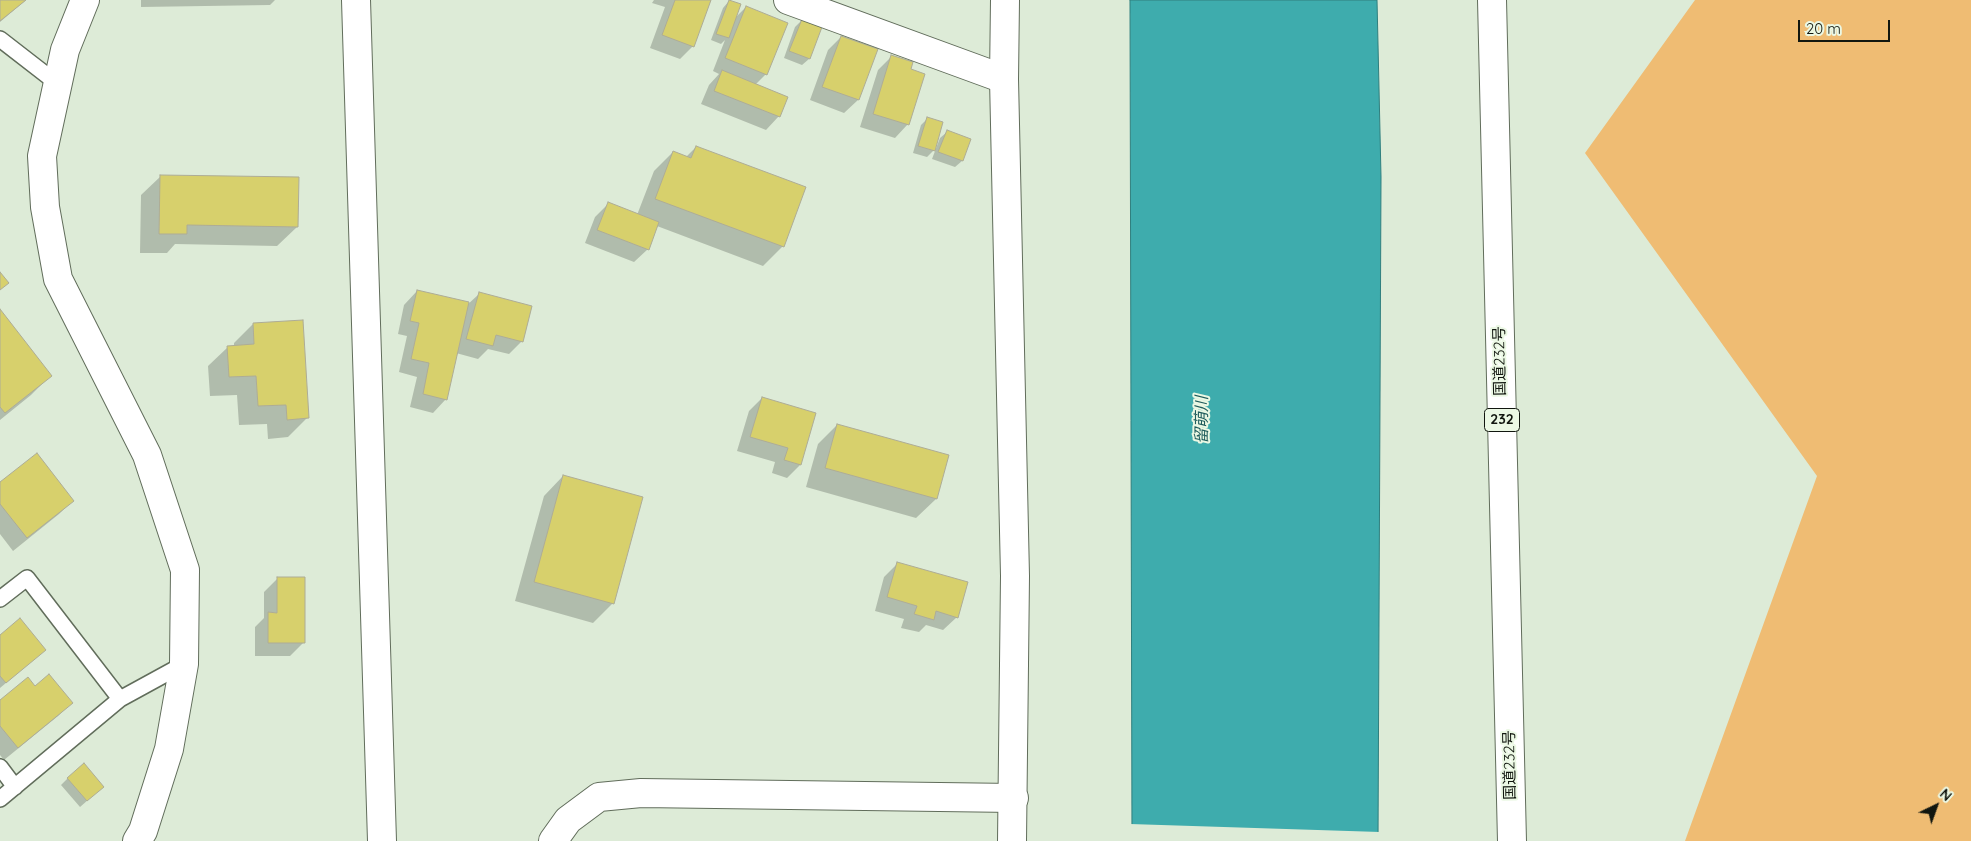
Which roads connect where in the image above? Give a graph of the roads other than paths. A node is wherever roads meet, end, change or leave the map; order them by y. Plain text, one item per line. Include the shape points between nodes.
1 (85, 0) edge
2 (356, 0) edge
3 (788, 0) edge
4 (1005, 0) edge
5 (1492, 0) edge
6 (0, 39) edge
7 (1004, 79) junction
8 (58, 84) junction
9 (1, 596) edge
10 (184, 664) junction
11 (120, 699) junction
12 (0, 767) edge
13 (15, 787) junction
14 (1014, 798) junction
15 (0, 799) edge
16 (137, 841) edge
17 (382, 841) edge
18 (553, 841) edge
19 (1012, 841) edge
20 (1512, 841) edge

1 - 8 main road via 65,50
2 - 17 main road
3 - 7 main road
4 - 7 main road
5 - 20 main road, 国道232号 / 232
6 - 8 lane
7 - 14 main road via 1014,576
8 - 10 main road via 42,156 45,207 58,279 147,455 185,570
9 - 11 lane via 27,578
10 - 11 lane
10 - 16 main road via 170,749
11 - 13 lane
12 - 13 lane
13 - 15 lane
14 - 18 main road via 641,792 599,797 568,820
14 - 19 main road

